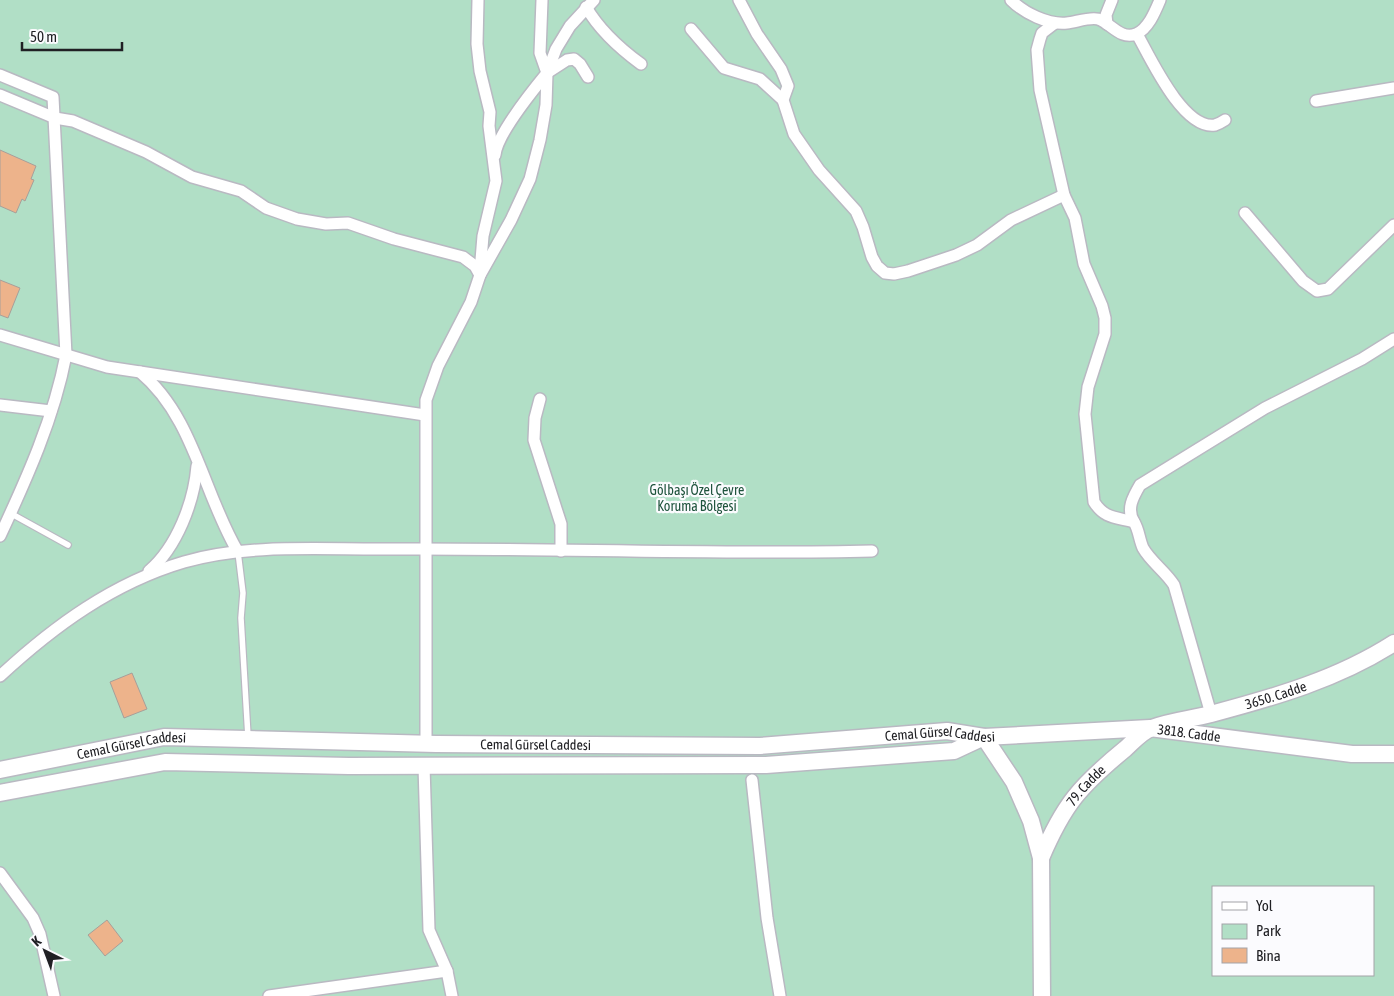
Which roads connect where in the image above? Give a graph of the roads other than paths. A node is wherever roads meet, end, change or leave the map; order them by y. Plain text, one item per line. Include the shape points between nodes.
1 (478, 0) edge
2 (542, 0) edge
3 (739, 0) edge
4 (1011, 0) edge
5 (1112, 0) edge
6 (1160, 0) edge
7 (590, 3) edge
8 (1055, 24) junction
9 (1107, 24) junction
10 (691, 29) dead end
11 (1137, 34) junction
12 (641, 64) dead end
13 (547, 73) junction
14 (0, 75) edge
15 (588, 77) dead end
16 (1394, 88) edge
17 (0, 95) edge
18 (783, 100) junction
19 (1316, 101) dead end
20 (55, 118) junction
21 (1225, 120) dead end
22 (494, 163) junction
23 (1064, 195) junction
24 (1246, 213) dead end
25 (1394, 225) edge
26 (480, 275) junction
27 (0, 335) edge
28 (1394, 339) edge
29 (66, 355) junction
30 (140, 372) junction
31 (540, 399) dead end
32 (0, 405) edge
33 (51, 411) junction
34 (425, 415) junction
35 (197, 465) junction
36 (10, 513) junction
37 (1134, 522) junction
38 (0, 536) edge
39 (68, 545) dead end
40 (425, 549) junction
41 (561, 551) junction
42 (872, 551) dead end
43 (238, 552) junction
44 (144, 576) junction
45 (1394, 642) edge
46 (0, 676) edge
47 (1211, 714) junction
48 (1150, 728) junction
49 (984, 737) junction
50 (248, 739) junction
51 (426, 744) junction
52 (1394, 754) edge
53 (424, 766) junction
54 (0, 770) edge
55 (752, 780) dead end
56 (0, 793) edge
57 (1041, 858) junction
58 (0, 873) edge
59 (447, 971) junction
60 (54, 996) edge
61 (269, 996) edge
62 (452, 996) edge
63 (780, 996) edge
64 (1042, 996) edge

1 - 22 street via 477,44 490,112
2 - 13 street via 540,53
3 - 18 street via 781,69 788,86
4 - 8 street via 1035,16
5 - 9 street via 1106,14
6 - 11 street via 1145,28
7 - 12 street via 593,18 616,44
7 - 13 street via 570,26
8 - 9 street via 1097,19
8 - 23 street via 1042,32 1038,72
9 - 11 street via 1119,33
10 - 18 street via 724,68 760,79
11 - 21 street via 1181,107 1206,124 1215,125
13 - 15 street via 574,59
13 - 22 street via 499,140
13 - 26 street via 546,105 530,179 512,220
14 - 20 street via 53,97
16 - 19 street
17 - 20 street
18 - 23 street via 794,134 819,170 856,211 872,257 885,273 908,271 956,255 977,245 1010,220
20 - 26 street via 73,121 146,152 192,177 241,190 266,208 297,219 348,224 463,256
20 - 29 street
22 - 26 street via 496,181 484,236
23 - 37 street via 1075,218 1084,264 1105,318 1105,334 1088,387 1085,414 1094,502 1107,516
24 - 25 street via 1303,280 1317,291 1328,289
26 - 34 street via 438,366 426,400
27 - 29 street
28 - 37 street via 1362,359 1264,408 1140,485 1130,509
29 - 30 street via 107,367
29 - 33 street
30 - 34 street
30 - 35 street via 156,386 174,412 190,441
31 - 41 street via 534,418 534,440 561,524
32 - 33 street
33 - 36 street via 25,483
34 - 40 street
35 - 43 street
35 - 44 street via 196,486 188,509 160,561
36 - 38 street
36 - 39 lane
37 - 47 street via 1143,548 1174,585
40 - 41 street
40 - 43 street
40 - 51 street
41 - 42 street via 777,554
43 - 44 street via 213,554
43 - 50 lane
44 - 46 street via 80,611 50,632
45 - 47 street, 3650. Cadde via 1333,676
47 - 48 street, 3650. Cadde
48 - 49 street, 3818. Cadde
48 - 52 street, 3818. Cadde via 1352,754
48 - 57 street, 79. Cadde via 1077,792 1060,817
49 - 51 street, Cemal Gürsel Caddesi via 947,731 760,746
49 - 53 street, Cemal Gürsel Caddesi via 954,751 766,765
49 - 57 street, 79. Cadde via 1014,782 1031,821
50 - 51 street, Cemal Gürsel Caddesi
50 - 54 street, Cemal Gürsel Caddesi via 164,737
53 - 56 street, Cemal Gürsel Caddesi via 165,762
53 - 59 street via 429,930
55 - 63 street via 766,918
57 - 64 street, 79. Cadde
58 - 60 street via 33,918 40,934
59 - 61 street
59 - 62 street

